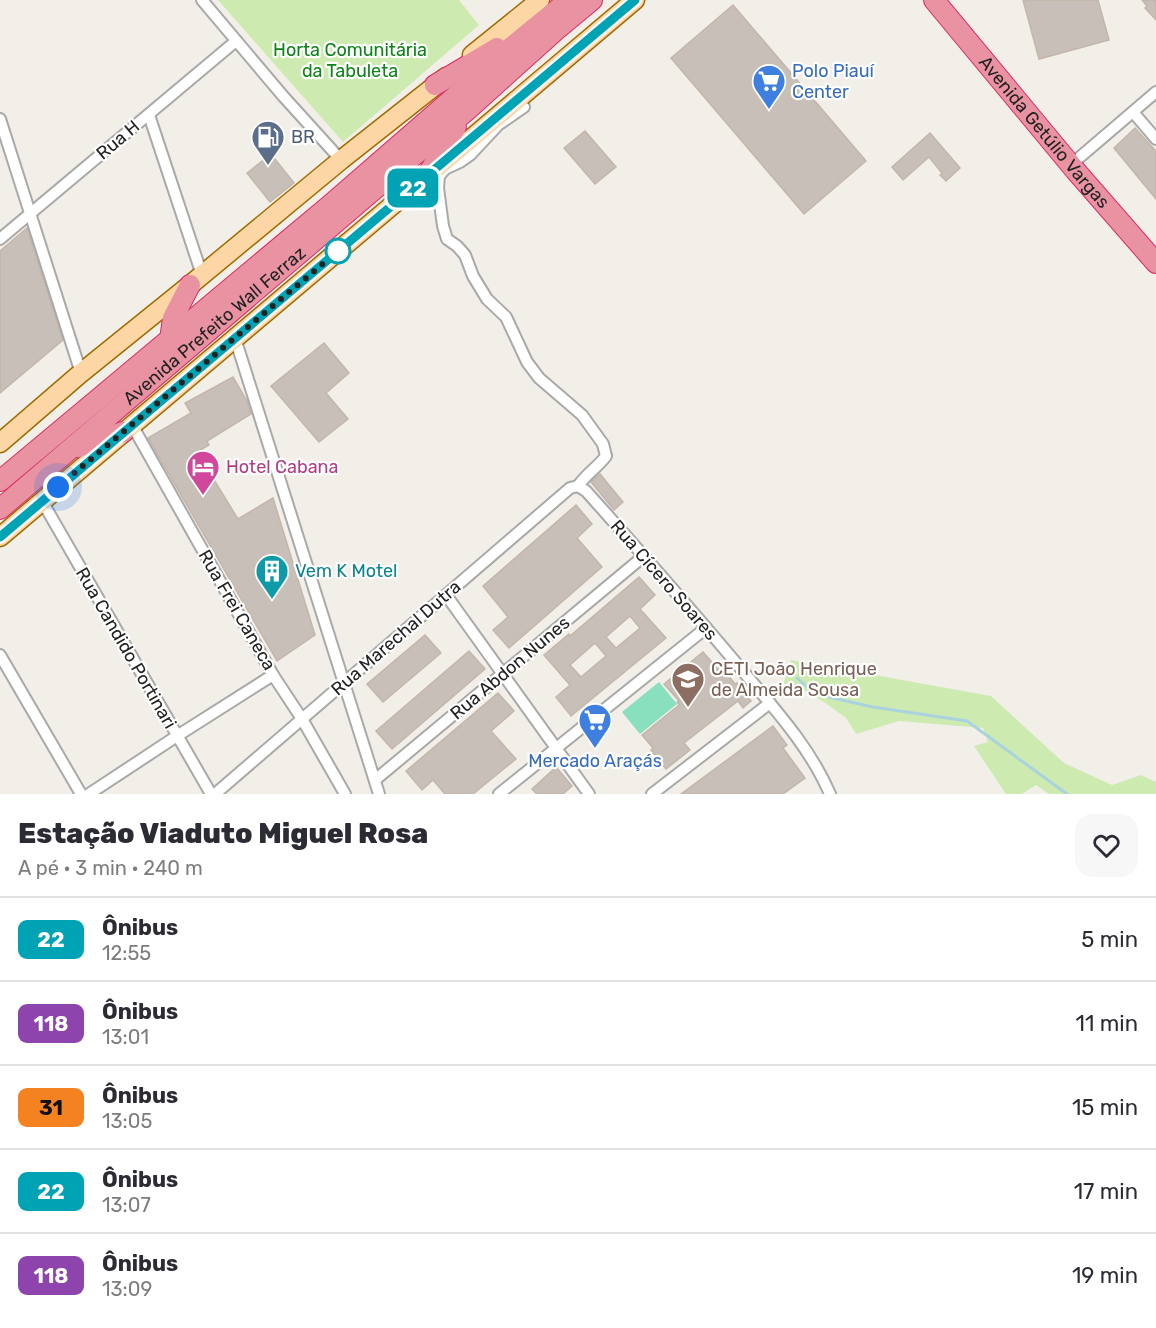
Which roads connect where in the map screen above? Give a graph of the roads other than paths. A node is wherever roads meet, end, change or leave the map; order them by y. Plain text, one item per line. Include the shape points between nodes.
1 (202, 0) edge
2 (540, 0) edge
3 (569, 0) edge
4 (592, 0) edge
5 (608, 0) edge
6 (635, 0) edge
7 (934, 0) edge
8 (945, 0) edge
9 (552, 24) junction
10 (236, 41) junction
11 (435, 86) junction
12 (1156, 92) edge
13 (524, 107) dead end
14 (465, 112) junction
15 (1132, 112) junction
16 (148, 115) junction
17 (0, 119) edge
18 (1156, 139) edge
19 (1080, 157) junction
20 (340, 160) junction
21 (438, 169) junction
22 (31, 213) junction
23 (0, 239) edge
24 (1156, 247) edge
25 (1156, 263) edge
26 (196, 280) junction
27 (235, 338) junction
28 (170, 340) junction
29 (81, 373) junction
30 (127, 428) junction
31 (0, 443) edge
32 (70, 449) junction
33 (0, 481) edge
34 (579, 486) junction
35 (42, 501) junction
36 (0, 509) edge
37 (0, 537) edge
38 (644, 556) junction
39 (446, 595) junction
40 (706, 628) junction
41 (0, 655) edge
42 (503, 674) junction
43 (273, 675) junction
44 (345, 683) junction
45 (770, 703) junction
46 (302, 719) junction
47 (177, 736) junction
48 (556, 748) junction
49 (375, 780) junction
50 (827, 793) edge
51 (81, 794) edge
52 (89, 794) edge
53 (213, 794) edge
54 (345, 794) edge
55 (379, 794) edge
56 (499, 794) edge
57 (589, 794) edge
58 (652, 794) edge

1 - 10 street
2 - 11 main road
3 - 9 highway, Avenida Prefeito Wall Ferraz
4 - 9 highway, Avenida Prefeito Wall Ferraz
5 - 9 highway via 598,9
6 - 21 main road, Avenida Prefeito Wall Ferraz
7 - 25 highway, Avenida Getúlio Vargas
8 - 19 highway, Avenida Getúlio Vargas
9 - 11 highway
9 - 14 highway, Avenida Prefeito Wall Ferraz
9 - 28 highway, Avenida Prefeito Wall Ferraz via 520,40
10 - 16 street, Rua H
10 - 20 street
11 - 20 main road
12 - 15 street
13 - 21 street via 498,125 470,155
14 - 21 highway
14 - 32 highway, Avenida Prefeito Wall Ferraz
15 - 18 street
15 - 19 street
16 - 22 street, Rua H
16 - 26 street
17 - 22 street
19 - 24 highway, Avenida Getúlio Vargas
20 - 26 main road
21 - 27 main road, Avenida Prefeito Wall Ferraz
21 - 34 street, Rua Marechal Dutra via 447,239 465,255 473,276 506,317 539,378 582,415 603,444 606,456
22 - 23 street, Rua H
22 - 29 street
26 - 28 highway via 173,318
26 - 29 main road
27 - 30 main road, Avenida Prefeito Wall Ferraz
27 - 44 street
28 - 33 highway, Avenida Prefeito Wall Ferraz
29 - 31 main road
30 - 32 highway
30 - 35 main road, Avenida Prefeito Wall Ferraz
30 - 43 street, Rua Frei Caneca
32 - 36 highway, Avenida Prefeito Wall Ferraz
34 - 38 street, Rua Cícero Soares
34 - 39 street, Rua Marechal Dutra via 570,488
35 - 37 main road, Avenida Prefeito Wall Ferraz
35 - 47 street, Rua Candido Portinari
38 - 40 street, Rua Cícero Soares
38 - 42 street, Rua Abdon Nunes
39 - 42 street
39 - 44 street, Rua Marechal Dutra
40 - 45 street, Rua Cícero Soares
40 - 48 street
41 - 51 street
42 - 48 street
42 - 49 street, Rua Abdon Nunes
43 - 46 street, Rua Frei Caneca
43 - 47 street
44 - 46 street, Rua Marechal Dutra
44 - 49 street
45 - 50 street, Rua Cícero Soares via 812,757
45 - 58 street
46 - 53 street, Rua Marechal Dutra
46 - 54 street, Rua Frei Caneca
47 - 52 street
47 - 53 street, Rua Candido Portinari
48 - 56 street
48 - 57 street
49 - 55 street

